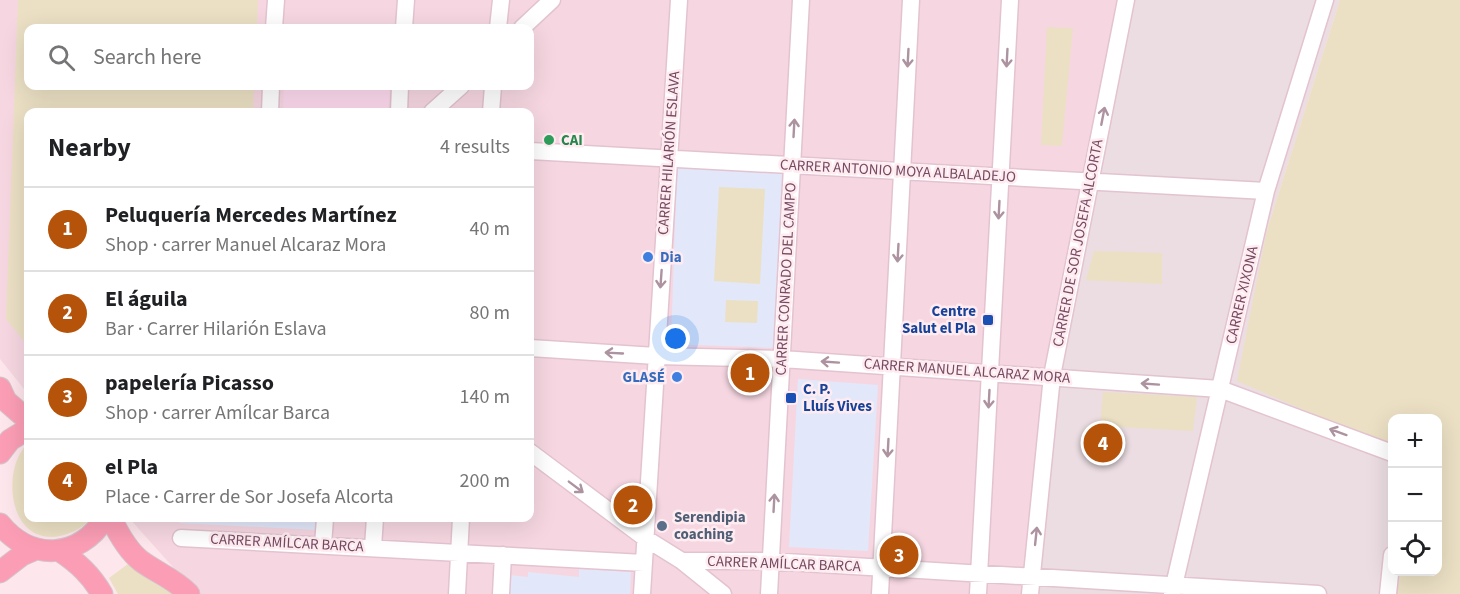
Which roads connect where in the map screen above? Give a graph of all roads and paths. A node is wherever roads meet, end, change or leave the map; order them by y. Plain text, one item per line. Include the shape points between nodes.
1 (276, 0) edge
2 (406, 0) edge
3 (501, 0) edge
4 (552, 0) edge
5 (679, 0) edge
6 (801, 0) edge
7 (911, 0) edge
8 (1010, 0) edge
9 (1126, 0) edge
10 (1324, 0) edge
11 (274, 24) edge
12 (404, 24) edge
13 (498, 24) edge
14 (526, 24) edge
15 (271, 90) edge
16 (400, 90) edge
17 (456, 90) edge
18 (493, 90) edge
19 (270, 108) edge
20 (399, 108) edge
21 (436, 108) edge
22 (491, 108) edge
23 (534, 151) edge
24 (670, 158) junction
25 (792, 164) junction
26 (902, 171) junction
27 (1001, 177) junction
28 (1090, 182) junction
29 (1266, 191) junction
30 (534, 348) edge
31 (656, 356) junction
32 (782, 359) junction
33 (892, 366) junction
34 (990, 372) junction
35 (1052, 376) junction
36 (0, 388) edge
37 (1220, 389) junction
38 (24, 417) edge
39 (24, 431) edge
40 (1388, 452) edge
41 (0, 453) edge
42 (534, 455) edge
43 (102, 522) edge
44 (113, 522) edge
45 (325, 522) edge
46 (375, 522) edge
47 (461, 522) edge
48 (0, 524) edge
49 (181, 538) dead end
50 (645, 538) junction
51 (323, 545) junction
52 (373, 547) junction
53 (36, 549) junction
54 (60, 551) junction
55 (459, 552) junction
56 (503, 555) junction
57 (682, 561) junction
58 (770, 561) junction
59 (644, 563) junction
60 (882, 568) junction
61 (0, 572) edge
62 (980, 574) junction
63 (1032, 576) junction
64 (1390, 576) edge
65 (1173, 590) edge
66 (102, 594) edge
67 (189, 594) edge
68 (458, 594) edge
69 (501, 594) edge
70 (642, 594) edge
71 (723, 594) edge
72 (768, 594) edge
73 (880, 594) edge
74 (978, 594) edge
75 (1030, 594) edge
76 (1318, 594) edge
77 (1388, 594) edge

1 - 11 street
2 - 12 street
3 - 13 street
4 - 14 street
5 - 24 street, CARRER HILARIÓN ESLAVA
25 -> 6 street, CARRER CONRADO DEL CAMPO
7 -> 26 street
8 -> 27 street
28 -> 9 street, CARRER DE SOR JOSEFA ALCORTA
10 - 29 street, CARRER XIXONA
15 - 19 street
16 - 20 street
17 - 21 street
18 - 22 street
23 - 24 street, CARRER ANTONIO MOYA ALBALADEJO
24 - 25 street, CARRER ANTONIO MOYA ALBALADEJO
24 -> 31 street, CARRER HILARIÓN ESLAVA
25 - 26 street, CARRER ANTONIO MOYA ALBALADEJO
25 - 32 street, CARRER CONRADO DEL CAMPO
26 - 27 street, CARRER ANTONIO MOYA ALBALADEJO
26 -> 33 street
27 - 28 street, CARRER ANTONIO MOYA ALBALADEJO
27 -> 34 street
28 - 29 street, CARRER ANTONIO MOYA ALBALADEJO
28 - 35 street, CARRER DE SOR JOSEFA ALCORTA
29 - 37 street, CARRER XIXONA
31 -> 30 street, CARRER MANUEL ALCARAZ MORA
31 - 32 street, CARRER MANUEL ALCARAZ MORA
31 - 50 street, CARRER HILARIÓN ESLAVA
33 -> 32 street, CARRER MANUEL ALCARAZ MORA
58 -> 32 street, CARRER CONRADO DEL CAMPO
33 - 34 street, CARRER MANUEL ALCARAZ MORA
33 -> 60 street
34 - 35 street, CARRER MANUEL ALCARAZ MORA
34 -> 62 street
37 -> 35 street, CARRER MANUEL ALCARAZ MORA
63 -> 35 street, CARRER DE SOR JOSEFA ALCORTA
36 - 38 main road via 6,401
40 -> 37 street, CARRER MANUEL ALCARAZ MORA
37 - 65 street, CARRER XIXONA
39 - 41 main road
42 -> 50 street
43 - 54 main road via 90,536
44 - 67 main road via 141,561
45 - 51 street
46 - 52 street
47 - 55 street
48 - 53 main road via 19,542
49 - 51 street, CARRER AMÍLCAR BARCA
50 - 57 street
50 - 59 street, CARRER HILARIÓN ESLAVA
51 - 52 street, CARRER AMÍLCAR BARCA
52 - 55 street, CARRER AMÍLCAR BARCA
53 - 54 main road
53 - 61 main road
54 - 66 main road via 91,577
55 - 56 street, CARRER AMÍLCAR BARCA
55 - 68 street
56 - 59 street, CARRER AMÍLCAR BARCA
56 - 69 street
57 - 58 street, CARRER AMÍLCAR BARCA
57 - 71 street
58 - 60 street, CARRER AMÍLCAR BARCA
58 - 72 street, CARRER CONRADO DEL CAMPO
59 - 70 street, CARRER HILARIÓN ESLAVA
60 - 62 street, CARRER AMÍLCAR BARCA
60 - 73 street
62 - 63 street, CARRER AMÍLCAR BARCA
62 - 74 street
63 - 65 street, CARRER AMÍLCAR BARCA
63 - 75 street, CARRER DE SOR JOSEFA ALCORTA
64 - 77 street
65 - 76 street, CARRER AMÍLCAR BARCA

